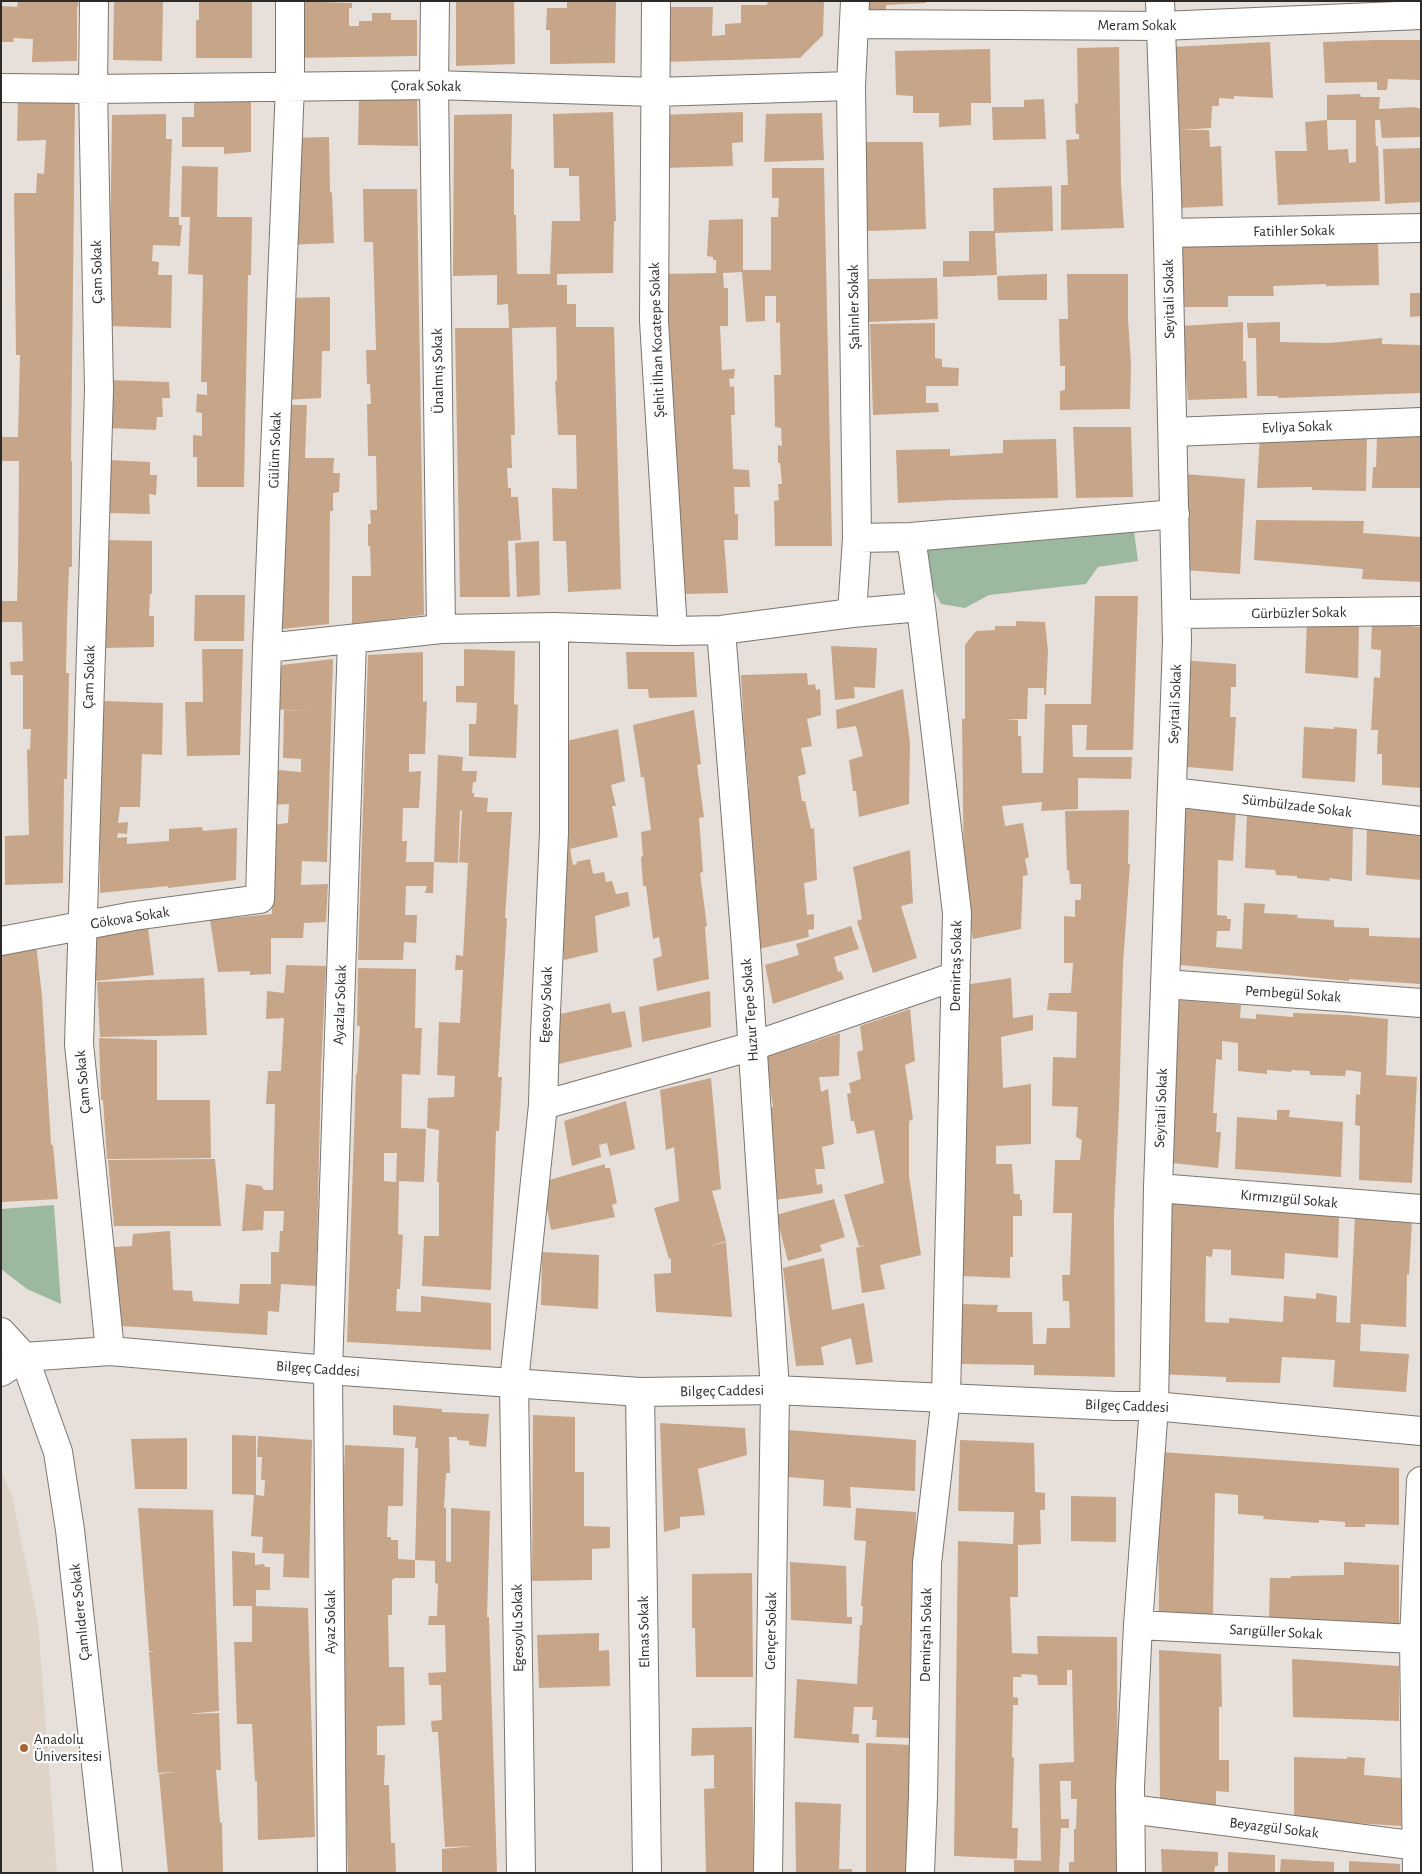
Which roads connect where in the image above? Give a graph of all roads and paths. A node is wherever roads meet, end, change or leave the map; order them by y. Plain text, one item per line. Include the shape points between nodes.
1 (94, 1) edge
2 (290, 1) edge
3 (435, 1) edge
4 (656, 1) edge
5 (854, 13) edge
6 (1160, 13) edge
7 (1421, 15) edge
8 (434, 85) junction
9 (290, 86) junction
10 (851, 86) junction
11 (1, 88) edge
12 (93, 89) junction
13 (656, 92) junction
14 (1421, 228) edge
15 (1168, 233) junction
16 (1421, 422) edge
17 (1173, 432) junction
18 (1174, 514) junction
19 (910, 537) junction
20 (857, 538) junction
21 (921, 607) junction
22 (1421, 611) edge
23 (852, 613) junction
24 (1177, 614) junction
25 (554, 627) junction
26 (441, 629) junction
27 (721, 630) junction
28 (673, 631) junction
29 (352, 640) junction
30 (268, 648) junction
31 (1172, 792) junction
32 (1421, 821) edge
33 (260, 899) joint
34 (81, 925) junction
35 (1, 941) edge
36 (956, 976) junction
37 (1165, 984) junction
38 (1421, 1004) edge
39 (753, 1046) junction
40 (543, 1105) junction
41 (1158, 1188) junction
42 (1421, 1209) edge
43 (1, 1332) edge
44 (110, 1351) junction
45 (24, 1357) junction
46 (328, 1370) junction
47 (1, 1372) edge
48 (514, 1382) junction
49 (775, 1390) junction
50 (640, 1392) junction
51 (946, 1397) junction
52 (1154, 1406) junction
53 (1421, 1431) edge
54 (1421, 1481) edge
55 (1138, 1625) junction
56 (1414, 1639) junction
57 (1130, 1810) junction
58 (1418, 1846) junction
59 (108, 1873) edge
60 (332, 1873) edge
61 (521, 1873) edge
62 (647, 1873) edge
63 (768, 1873) edge
64 (920, 1873) edge
65 (1131, 1873) edge
66 (1418, 1873) edge

1 - 12 street, Çam Sokak
2 - 9 street, Gülüm Sokak
3 - 8 street, Ünalmış Sokak
4 - 13 street, Şehit İlhan Kocatepe Sokak
5 - 6 street, Meram Sokak
5 - 10 street, Şahinler Sokak
6 - 7 street, Meram Sokak
6 - 15 street, Seyitali Sokak
8 - 9 street, Çorak Sokak
8 - 13 street, Çorak Sokak
8 - 26 street, Ünalmış Sokak
9 - 12 street, Çorak Sokak
9 - 30 street, Gülüm Sokak
10 - 13 street, Çorak Sokak
10 - 20 street, Şahinler Sokak
11 - 12 street, Çorak Sokak
12 - 34 street, Çam Sokak via 99,390
13 - 28 street, Şehit İlhan Kocatepe Sokak via 654,321
14 - 15 street, Fatihler Sokak
15 - 17 street, Seyitali Sokak
16 - 17 street, Evliya Sokak
17 - 18 street, Seyitali Sokak
18 - 19 street
18 - 24 street, Seyitali Sokak
19 - 20 street
19 - 21 street, Demirtaş Sokak
20 - 23 street, Şahinler Sokak
21 - 23 street
21 - 36 street, Demirtaş Sokak via 956,913
22 - 24 street, Gürbüzler Sokak
23 - 27 street
24 - 31 street, Seyitali Sokak
25 - 26 street
25 - 28 street
25 - 40 street, Egesoy Sokak via 554,834
26 - 29 street
27 - 28 street
27 - 39 street, Huzur Tepe Sokak
29 - 30 street
29 - 46 street, Ayazlar Sokak
30 - 33 street, Gülüm Sokak
31 - 32 street, Sümbülzade Sokak
31 - 37 street, Seyitali Sokak
33 - 34 street, Gökova Sokak
34 - 35 street, Gökova Sokak
34 - 44 street, Çam Sokak via 79,1044
36 - 39 street
36 - 51 street, Demirtaş Sokak
37 - 38 street, Pembegül Sokak
37 - 41 street, Seyitali Sokak
39 - 40 street
39 - 49 street, Huzur Tepe Sokak
40 - 48 street, Egesoy Sokak
41 - 42 street, Kırmızıgül Sokak
41 - 52 street, Seyitali Sokak
43 - 45 street
44 - 45 street, Bilgeç Caddesi
44 - 46 street, Bilgeç Caddesi
45 - 47 street
45 - 59 street, Çamlıdere Sokak via 58,1452 70,1530
46 - 48 street, Bilgeç Caddesi
46 - 60 street, Ayaz Sokak
48 - 50 street, Bilgeç Caddesi
48 - 61 street, Egesoylu Sokak
49 - 50 street, Bilgeç Caddesi
49 - 51 street, Bilgeç Caddesi
49 - 63 street, Gençer Sokak
50 - 62 street, Elmas Sokak
51 - 52 street, Bilgeç Caddesi
51 - 64 street, Demirşah Sokak via 928,1562
52 - 53 street, Bilgeç Caddesi
52 - 55 street, Seyitali Sokak
54 - 56 street
55 - 56 street, Sarıgüller Sokak
55 - 57 street, Seyitali Sokak
56 - 58 street
57 - 58 street, Beyazgül Sokak
57 - 65 street, Seyitali Sokak
58 - 66 street

